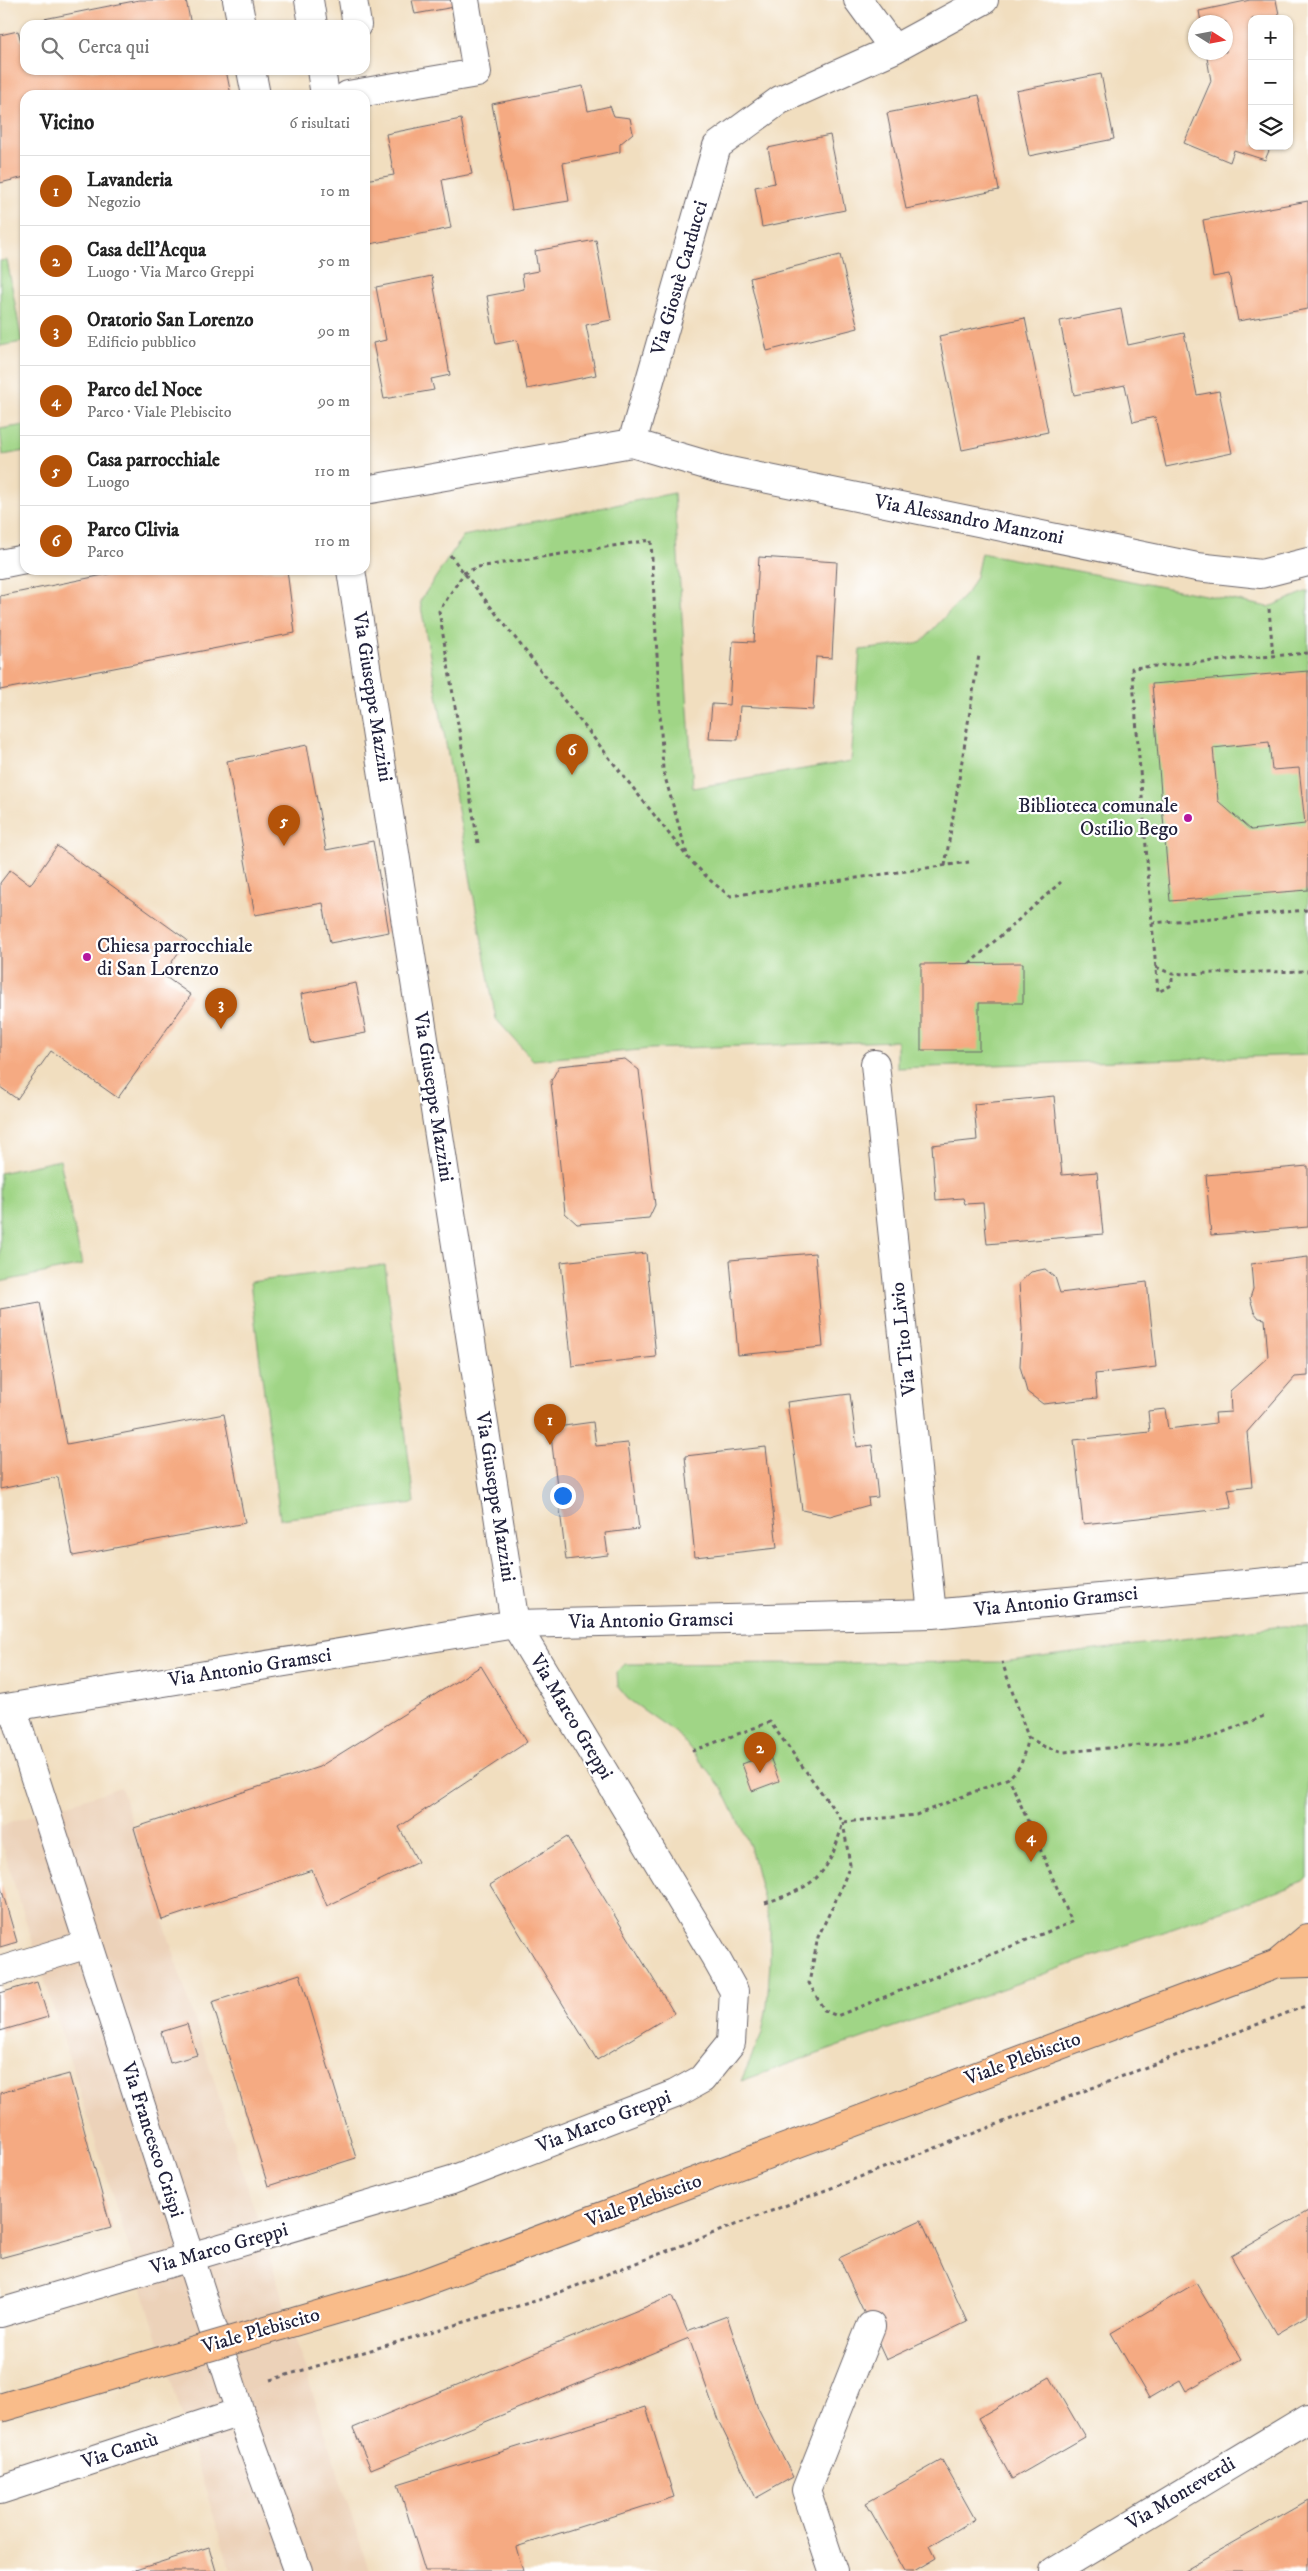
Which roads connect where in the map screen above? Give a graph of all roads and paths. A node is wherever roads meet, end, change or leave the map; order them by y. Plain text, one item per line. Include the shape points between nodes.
1 (237, 0) edge
2 (309, 0) edge
3 (353, 0) edge
4 (465, 0) edge
5 (858, 0) edge
6 (984, 0) edge
7 (241, 20) edge
8 (312, 20) edge
9 (356, 20) edge
10 (894, 49) junction
11 (252, 75) edge
12 (322, 75) edge
13 (360, 85) edge
14 (255, 90) edge
15 (324, 90) edge
16 (632, 443) junction
17 (370, 489) edge
18 (450, 555) dead end
19 (20, 560) edge
20 (1308, 562) edge
21 (0, 564) edge
22 (464, 574) junction
23 (352, 575) edge
24 (1269, 607) dead end
25 (1308, 653) edge
26 (979, 656) dead end
27 (1273, 656) junction
28 (478, 843) dead end
29 (688, 858) junction
30 (969, 862) dead end
31 (945, 866) junction
32 (1061, 882) dead end
33 (1308, 910) edge
34 (1152, 923) junction
35 (969, 964) dead end
36 (1156, 967) junction
37 (1308, 971) edge
38 (1172, 974) junction
39 (876, 1064) dead end
40 (1308, 1578) edge
41 (932, 1614) junction
42 (514, 1624) junction
43 (1002, 1662) dead end
44 (6, 1708) edge
45 (1264, 1716) dead end
46 (1028, 1737) junction
47 (692, 1751) dead end
48 (1009, 1778) junction
49 (843, 1822) junction
50 (765, 1903) dead end
51 (1308, 1938) edge
52 (88, 1944) junction
53 (1308, 1963) edge
54 (1277, 1964) junction
55 (0, 1971) edge
56 (1308, 2006) edge
57 (190, 2258) junction
58 (0, 2314) edge
59 (871, 2326) dead end
60 (423, 2334) dead end
61 (0, 2408) edge
62 (240, 2412) junction
63 (1308, 2418) edge
64 (0, 2490) edge
65 (1086, 2563) edge
66 (298, 2571) edge
67 (833, 2571) edge
68 (1054, 2571) edge

1 - 7 street
2 - 8 street
3 - 9 street
4 - 13 street via 477,73
5 - 10 street
6 - 10 street, Via Giosuè Carducci
10 - 16 street, Via Giosuè Carducci via 780,100 716,146
11 - 14 street
12 - 15 street
16 - 17 street
16 - 20 street, Via Alessandro Manzoni via 729,471 1197,566 1261,574
18 - 22 path
19 - 21 street
22 - 28 path via 439,611
22 - 29 path
22 - 29 path via 478,566 650,540 663,770
23 - 42 street, Via Giuseppe Mazzini
24 - 27 path
25 - 27 path
26 - 31 path
27 - 34 path via 1132,668
29 - 31 path via 730,896
30 - 31 path
32 - 35 path
33 - 34 path
34 - 36 path
36 - 38 path
36 - 38 path via 1158,992 1172,985
37 - 38 path
39 - 41 street, Via Tito Livio
40 - 41 street, Via Antonio Gramsci
41 - 42 street, Via Antonio Gramsci
42 - 44 street, Via Antonio Gramsci
42 - 57 street, Via Marco Greppi via 734,1992 731,2043 702,2080 675,2094 452,2180
43 - 46 path
44 - 52 street, Via Francesco Crispi
45 - 46 path via 1206,1739 1064,1752 1045,1747
46 - 48 path via 1021,1764
47 - 49 path via 770,1722
48 - 49 path via 916,1815
48 - 49 path via 1072,1922 837,2016 824,2010 809,1983 818,1936 850,1865
49 - 50 path via 834,1854 814,1881
51 - 54 main road
52 - 55 street
52 - 57 street, Via Francesco Crispi
53 - 54 main road
54 - 61 main road, Viale Plebiscito, bridge via 410,2288
56 - 60 path via 542,2299
57 - 58 street, Via Marco Greppi
57 - 62 street, Via Francesco Crispi
59 - 67 street via 806,2490
62 - 64 street, Via Cantù
62 - 66 street, Via Francesco Crispi
63 - 65 street, Via Monteverdi
65 - 68 street, Via Monteverdi

